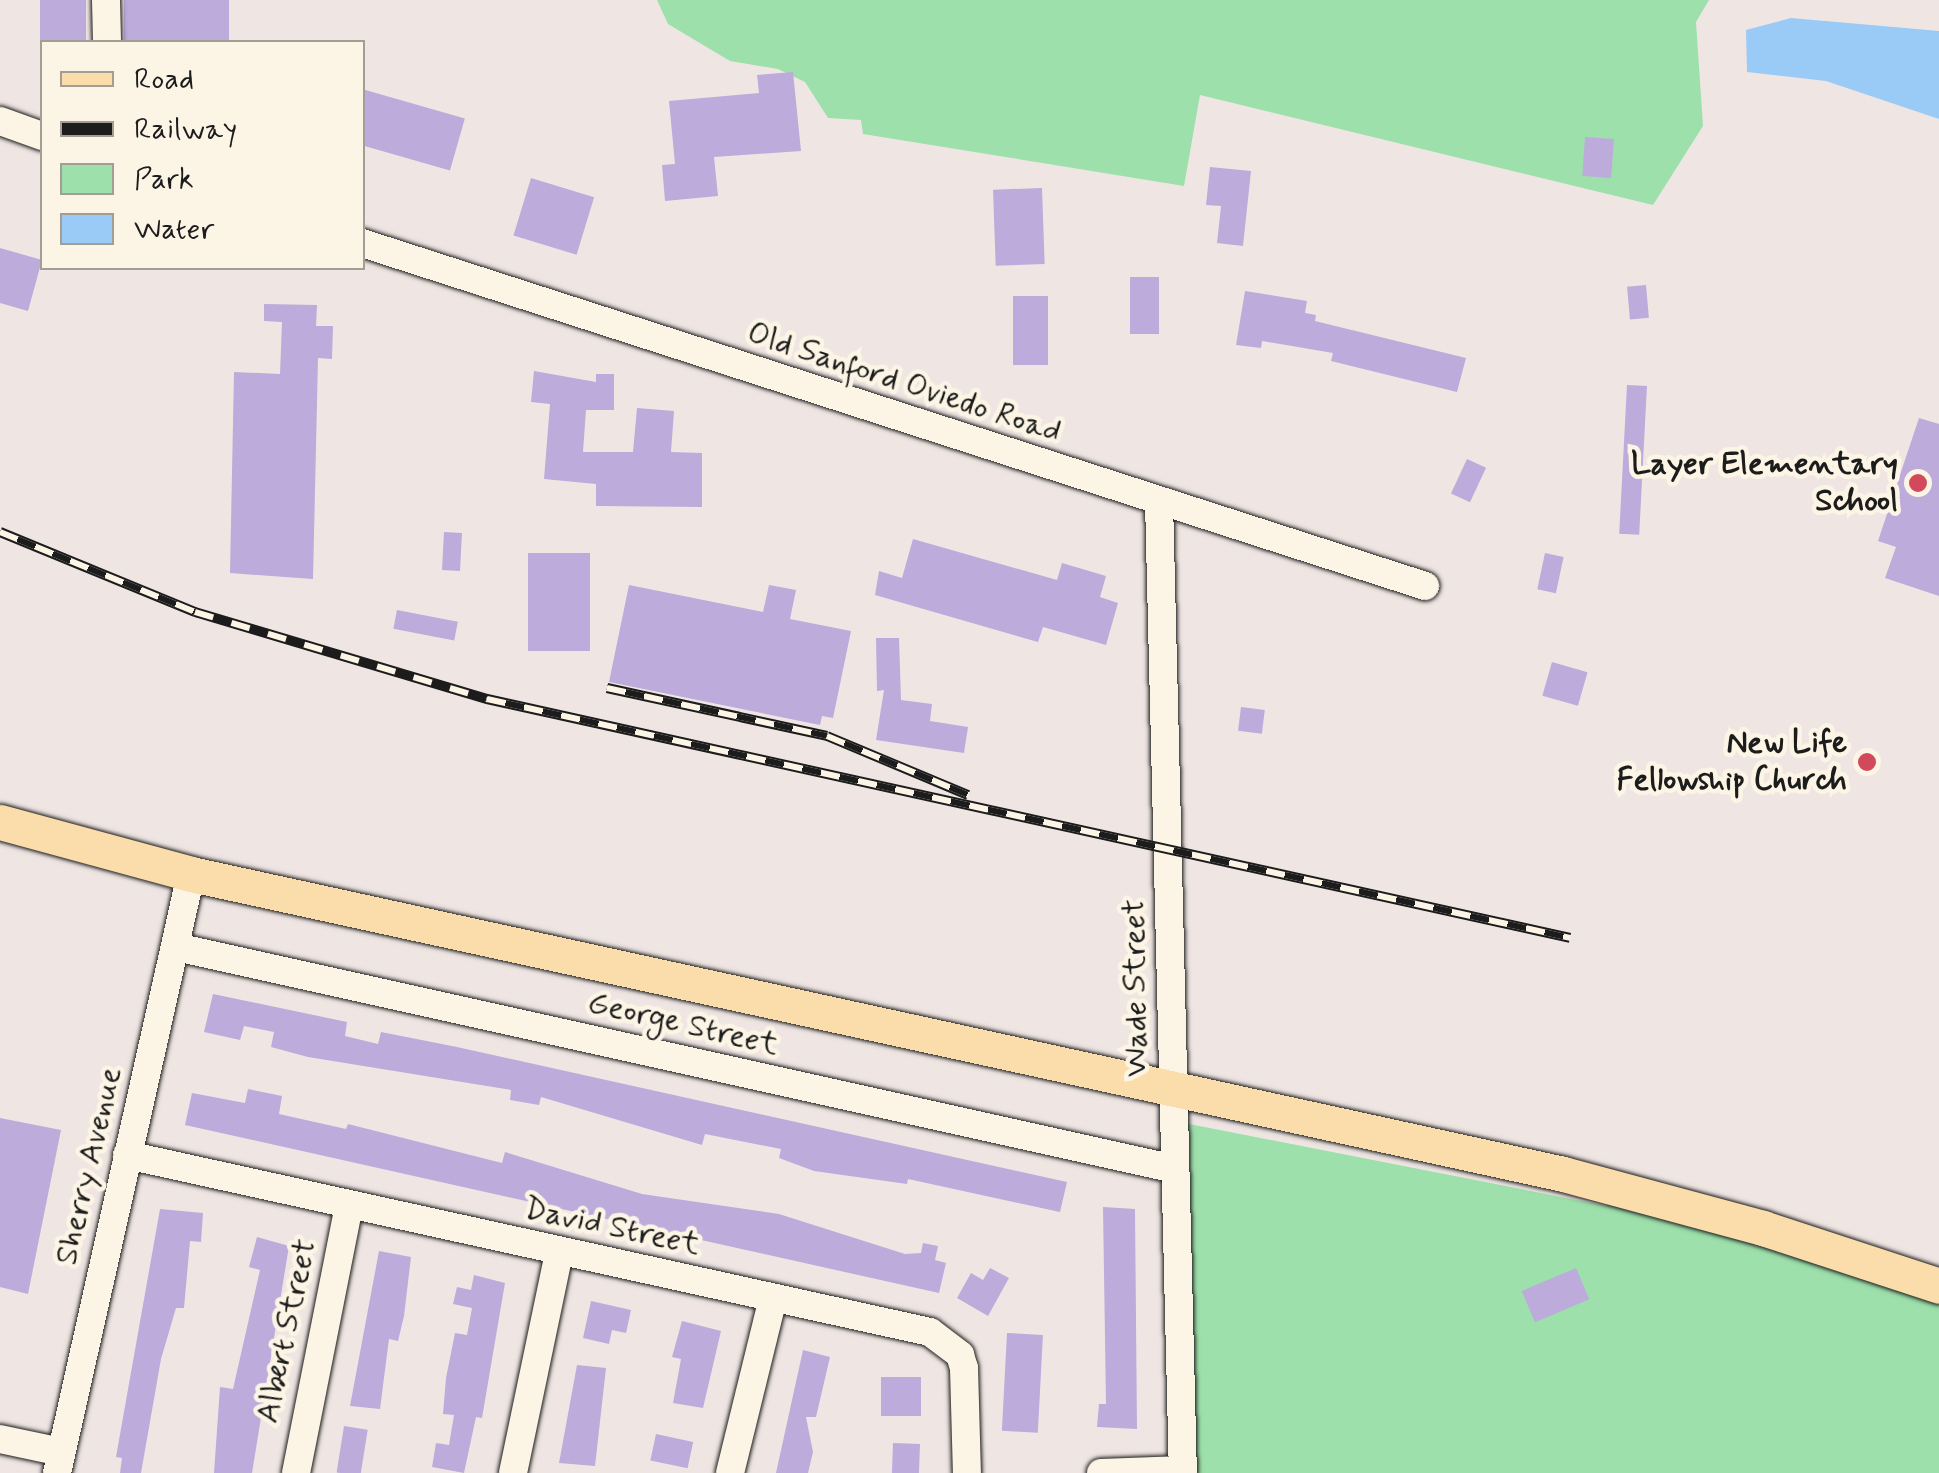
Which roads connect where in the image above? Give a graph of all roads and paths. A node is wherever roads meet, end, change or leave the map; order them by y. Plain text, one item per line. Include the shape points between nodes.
1 (106, 0) edge
2 (107, 40) edge
3 (0, 121) edge
4 (40, 135) edge
5 (365, 244) edge
6 (1159, 501) junction
7 (1426, 586) dead end
8 (0, 822) edge
9 (191, 874) junction
10 (176, 946) junction
11 (1174, 1090) junction
12 (127, 1155) junction
13 (1175, 1170) junction
14 (349, 1204) junction
15 (559, 1252) junction
16 (1939, 1286) edge
17 (772, 1298) junction
18 (0, 1440) edge
19 (59, 1462) edge
20 (1183, 1472) edge
21 (296, 1473) edge
22 (512, 1473) edge
23 (730, 1473) edge
24 (967, 1473) edge
25 (1101, 1473) edge

1 - 2 street
3 - 4 street
5 - 6 street, Old Sanford Oviedo Road
6 - 7 street, Old Sanford Oviedo Road
6 - 11 street, Wade Street
8 - 9 main road
9 - 10 street, Sherry Avenue
9 - 11 main road
10 - 12 street, Sherry Avenue
10 - 13 street, George Street
11 - 13 street, Wade Street
11 - 16 main road via 1563,1174 1763,1228
12 - 14 street, David Street
12 - 19 street, Sherry Avenue
13 - 20 street, Wade Street
14 - 15 street, David Street
14 - 21 street, Albert Street
15 - 17 street, David Street
15 - 22 street
17 - 23 street
17 - 24 street, David Street via 930,1332 949,1343 964,1368
18 - 19 street
20 - 25 street

